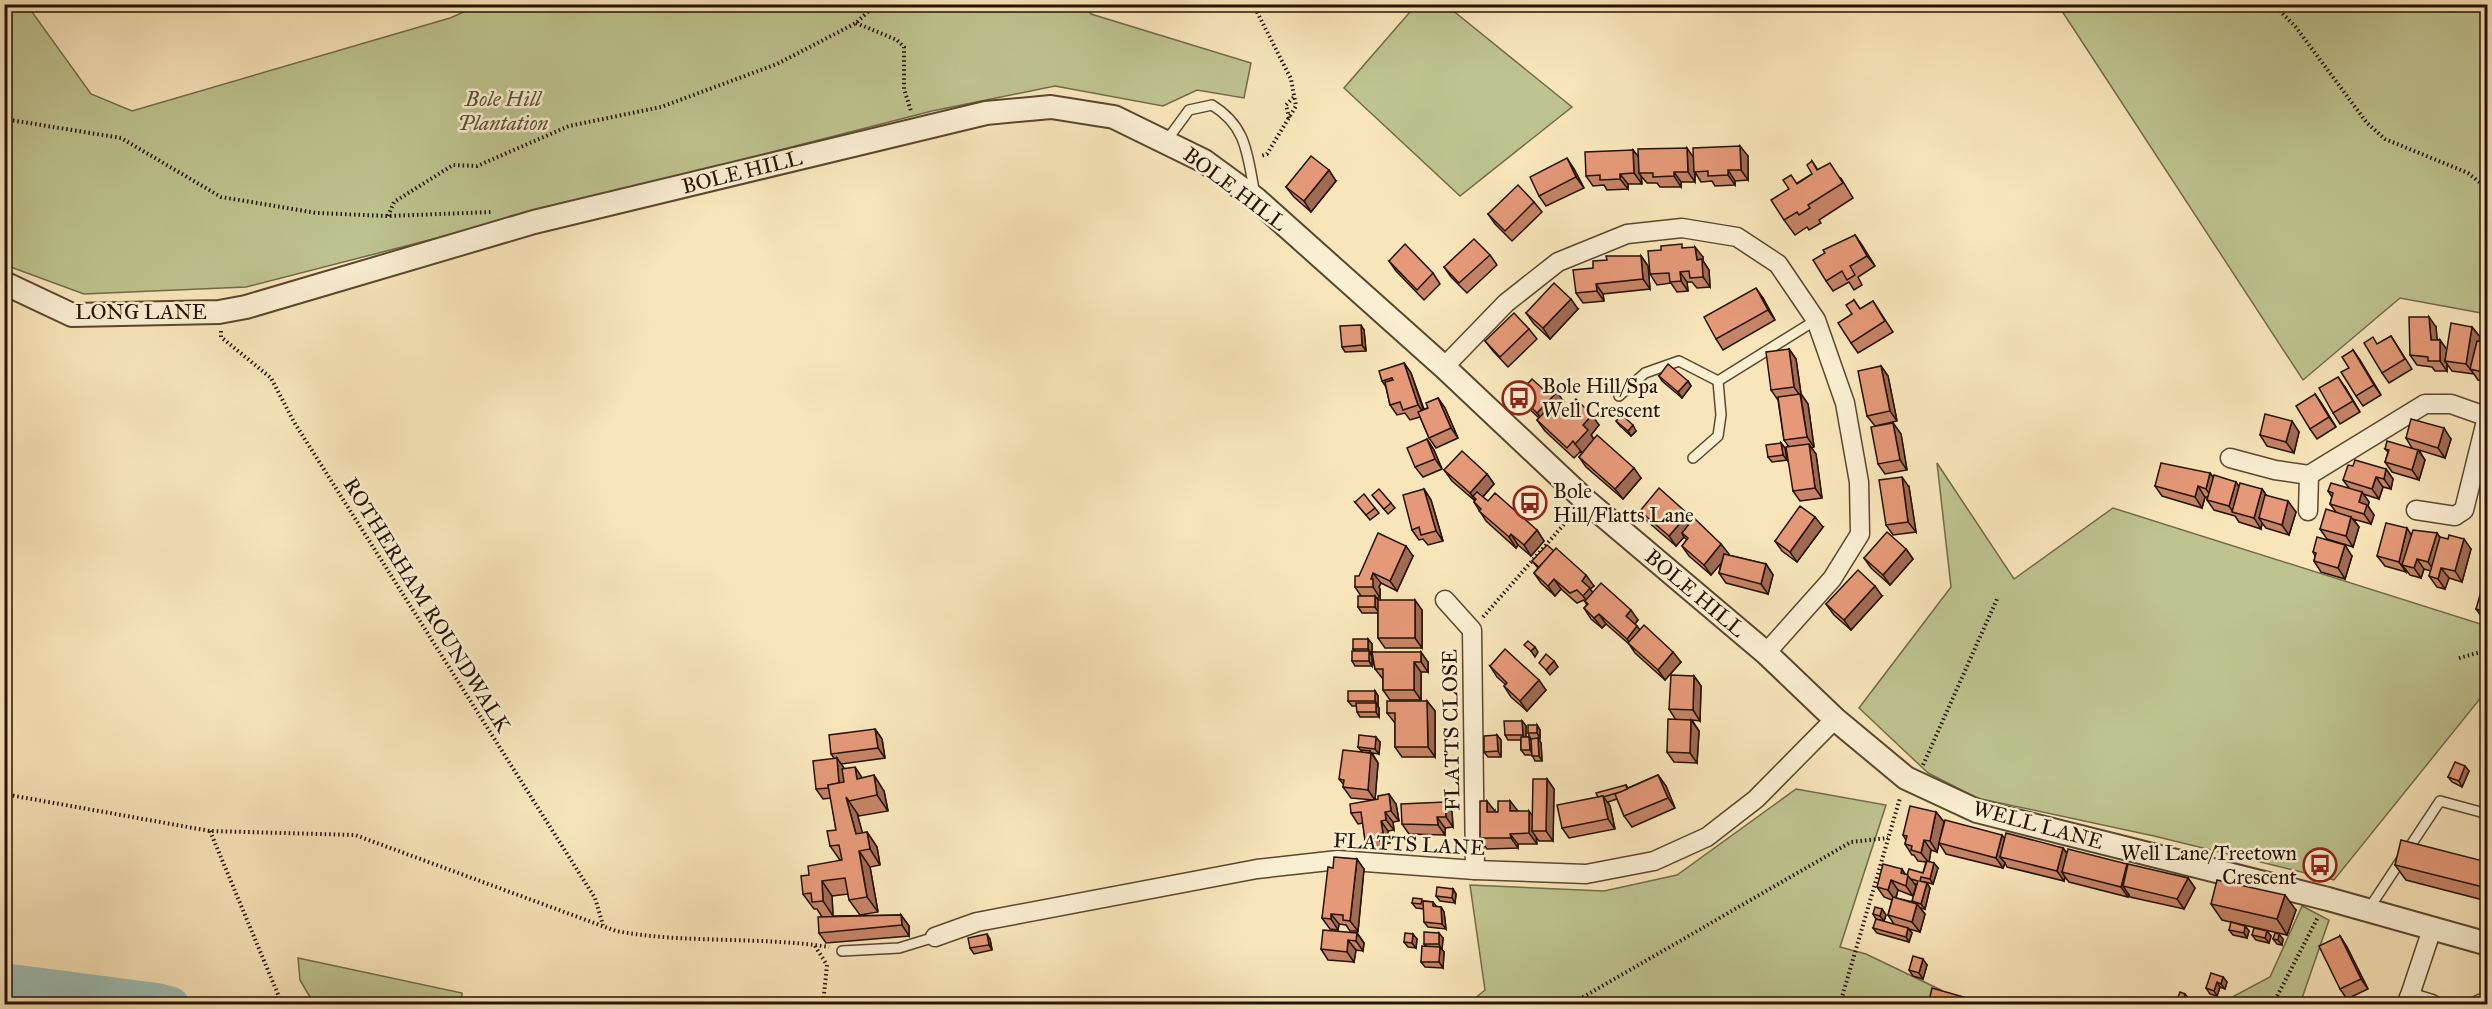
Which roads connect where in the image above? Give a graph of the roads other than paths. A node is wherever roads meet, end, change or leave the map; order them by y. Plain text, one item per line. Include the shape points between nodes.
1 (1167, 140) junction
2 (1256, 199) junction
3 (4, 283) edge
4 (246, 307) joint
5 (1816, 320) junction
6 (1444, 367) junction
7 (1718, 381) junction
8 (1619, 396) dead end
9 (2487, 417) edge
10 (1693, 458) dead end
11 (2230, 458) dead end
12 (2309, 475) junction
13 (2308, 510) dead end
14 (2416, 510) dead end
15 (1445, 600) dead end
16 (1766, 653) junction
17 (1835, 719) junction
18 (1910, 780) joint
19 (2487, 814) edge
20 (1475, 870) junction
21 (2367, 912) junction
22 (2432, 928) junction
23 (935, 937) joint
24 (2487, 944) edge
25 (842, 951) road end
26 (2408, 1001) edge
27 (2487, 1002) edge
28 (2432, 1005) edge
29 (2480, 1005) edge

1 - 2 street, BOLE HILL
1 - 2 lane via 1189,110 1212,105 1230,116 1242,136
1 - 4 street, BOLE HILL via 1114,117 1051,107 986,113 534,222
2 - 6 street, BOLE HILL
3 - 4 street, LONG LANE via 72,315 219,312
5 - 6 street via 1778,264 1737,237 1682,228 1627,234 1558,262 1506,303
5 - 7 lane
5 - 16 street via 1845,403 1859,482 1860,534 1832,579
6 - 16 street, BOLE HILL via 1585,500
7 - 8 lane via 1678,361 1645,373
7 - 10 lane via 1718,436
9 - 12 street via 2451,404 2425,404
9 - 14 street via 2464,510 2455,516
11 - 12 street
12 - 13 street
15 - 20 street, FLATTS CLOSE via 1472,630
16 - 17 street, BOLE HILL
17 - 18 street, BOLE HILL
17 - 20 street, FLATTS LANE via 1756,799 1716,831 1654,861 1586,874
18 - 21 street, WELL LANE via 1977,810
19 - 21 lane via 2440,801
20 - 23 street, FLATTS LANE via 1338,860 1257,869 977,922
21 - 22 street, WELL LANE
22 - 24 street, WELL LANE
22 - 26 street
23 - 25 lane via 899,948
26 - 28 street
27 - 29 street

